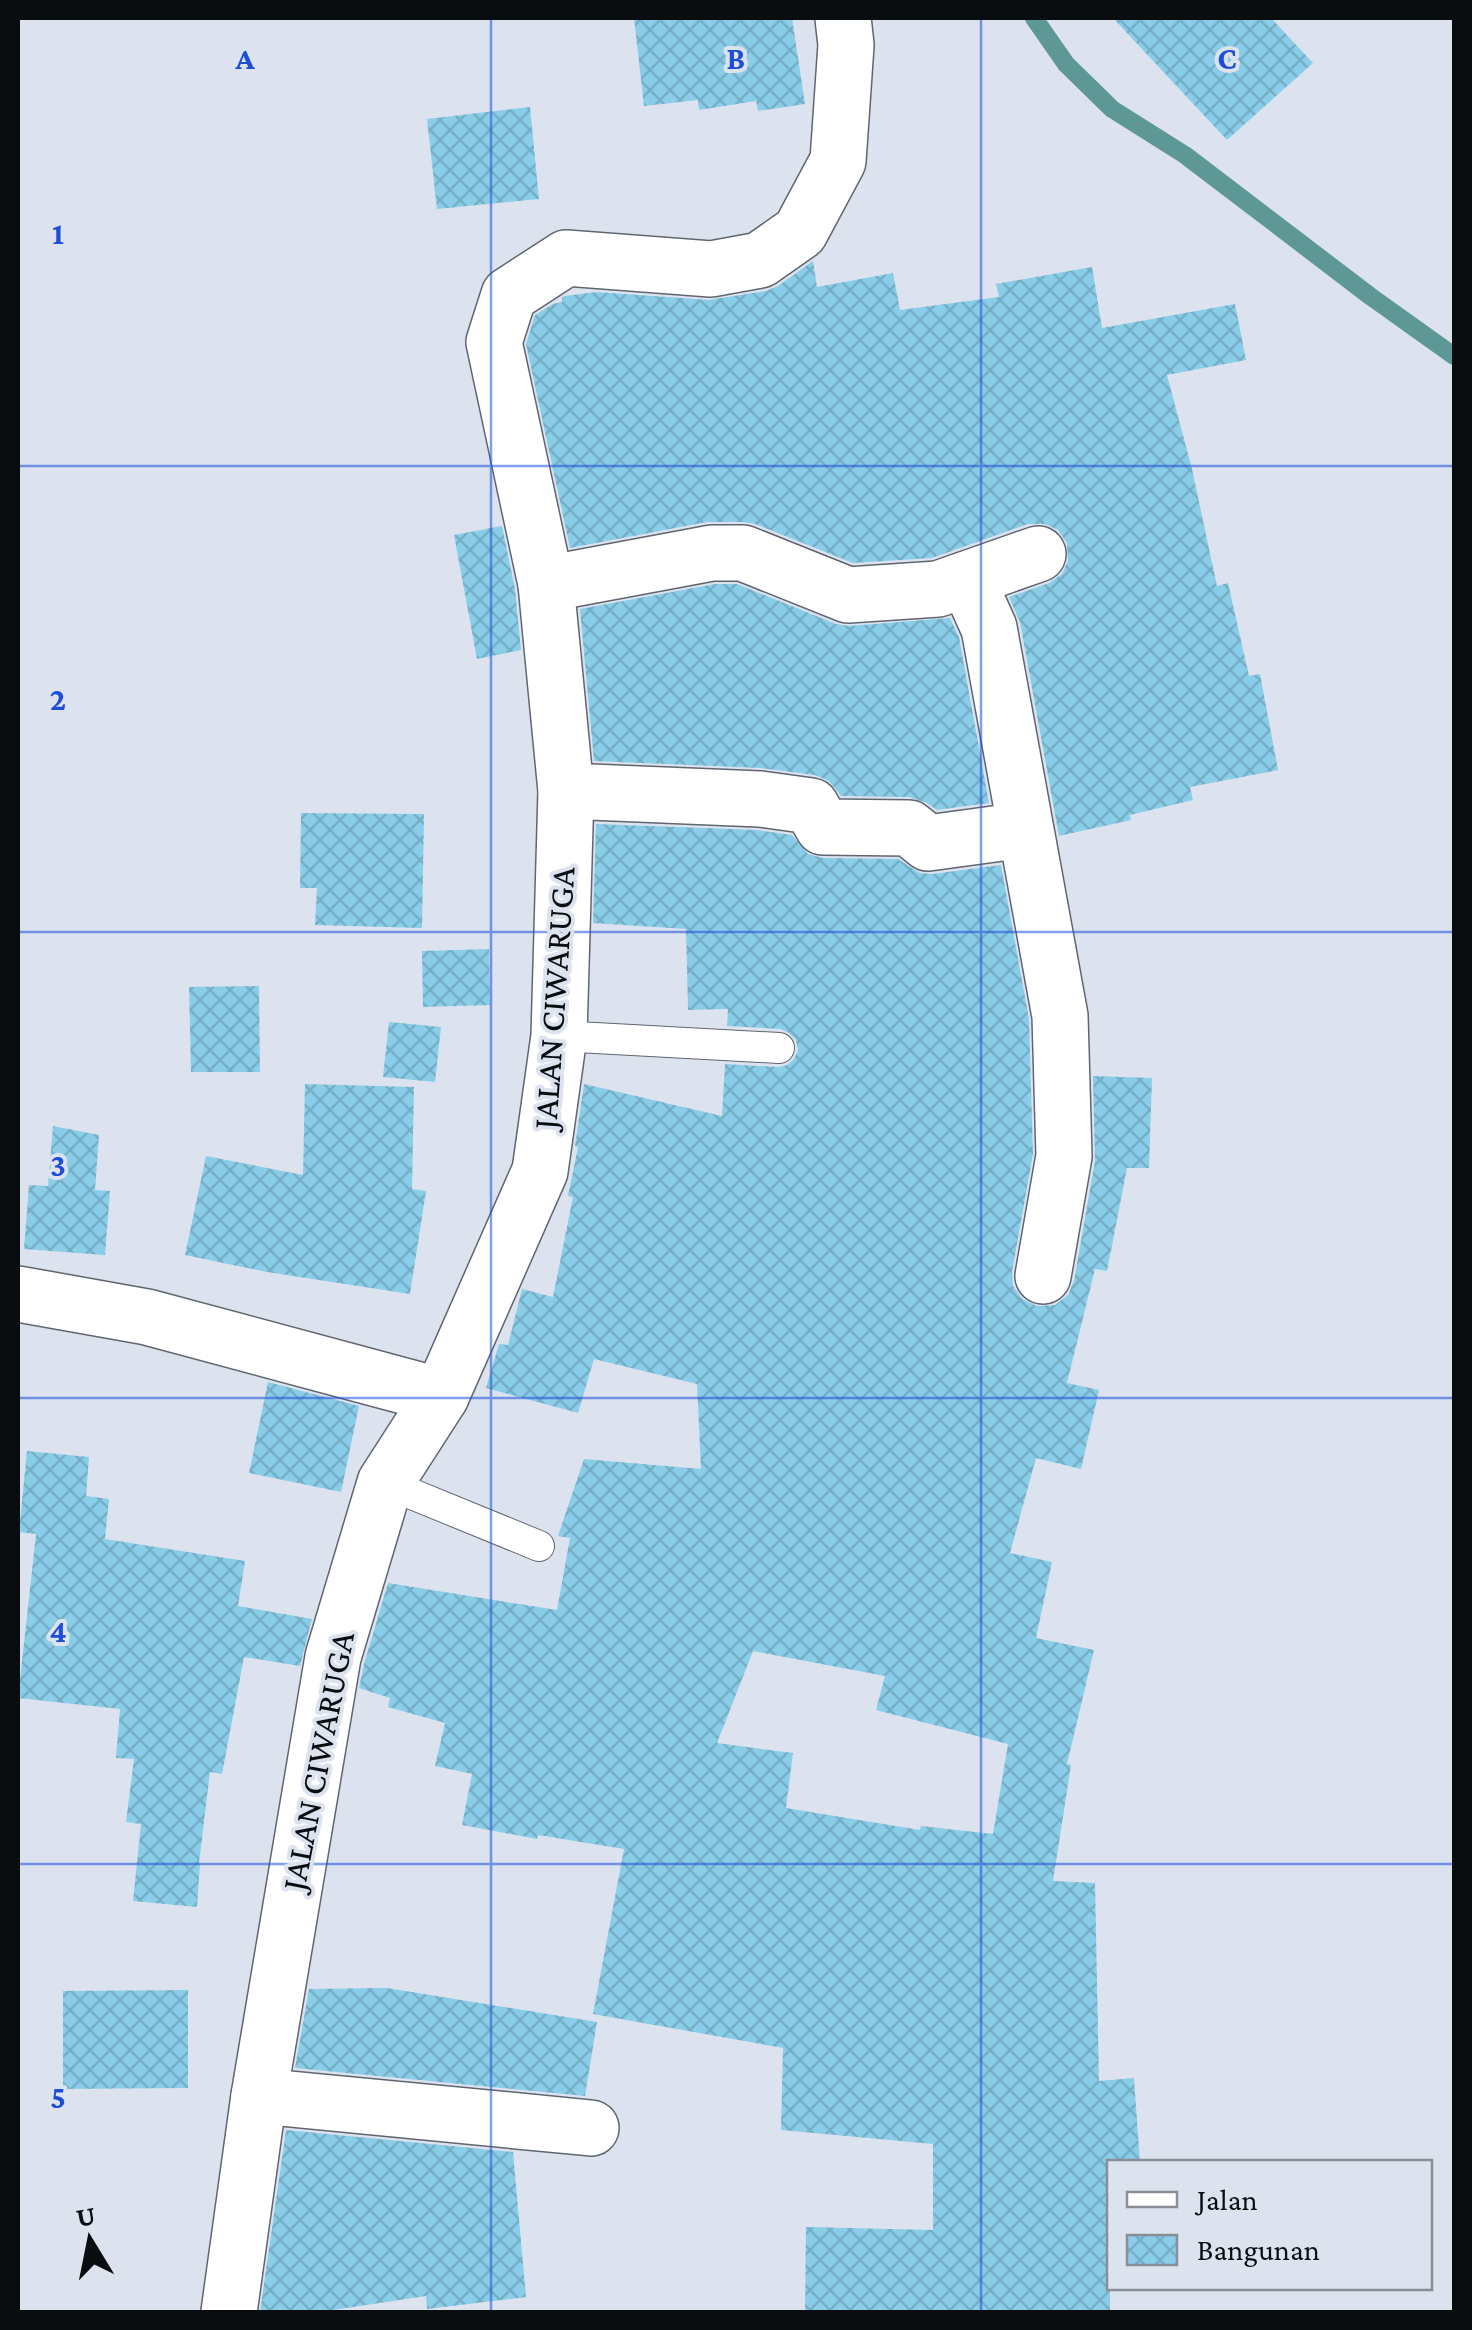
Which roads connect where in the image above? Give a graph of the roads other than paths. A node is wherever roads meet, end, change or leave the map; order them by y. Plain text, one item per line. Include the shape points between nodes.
1 (843, 18) edge
2 (1038, 554) dead end
3 (966, 579) junction
4 (546, 584) junction
5 (566, 792) junction
6 (1024, 830) junction
7 (559, 1036) junction
8 (779, 1048) dead end
9 (1043, 1276) dead end
10 (18, 1294) edge
11 (440, 1396) junction
12 (385, 1483) junction
13 (539, 1546) dead end
14 (259, 2096) junction
15 (591, 2128) dead end
16 (229, 2312) edge

1 - 4 street, JALAN CIWARUGA via 838,161 800,232 760,260 711,269 566,258 509,295 494,342
2 - 3 street
3 - 4 street via 938,589 848,595 744,553 712,553
3 - 6 street via 989,628
4 - 5 street, JALAN CIWARUGA
5 - 6 street via 811,806 824,827 910,828 928,843
5 - 7 street, JALAN CIWARUGA
6 - 9 street via 1060,1016 1064,1156
7 - 8 lane
7 - 11 street, JALAN CIWARUGA via 540,1171
10 - 11 street via 148,1317
11 - 12 street, JALAN CIWARUGA
12 - 13 lane
12 - 14 street, JALAN CIWARUGA via 332,1657
14 - 15 street
14 - 16 street, JALAN CIWARUGA

